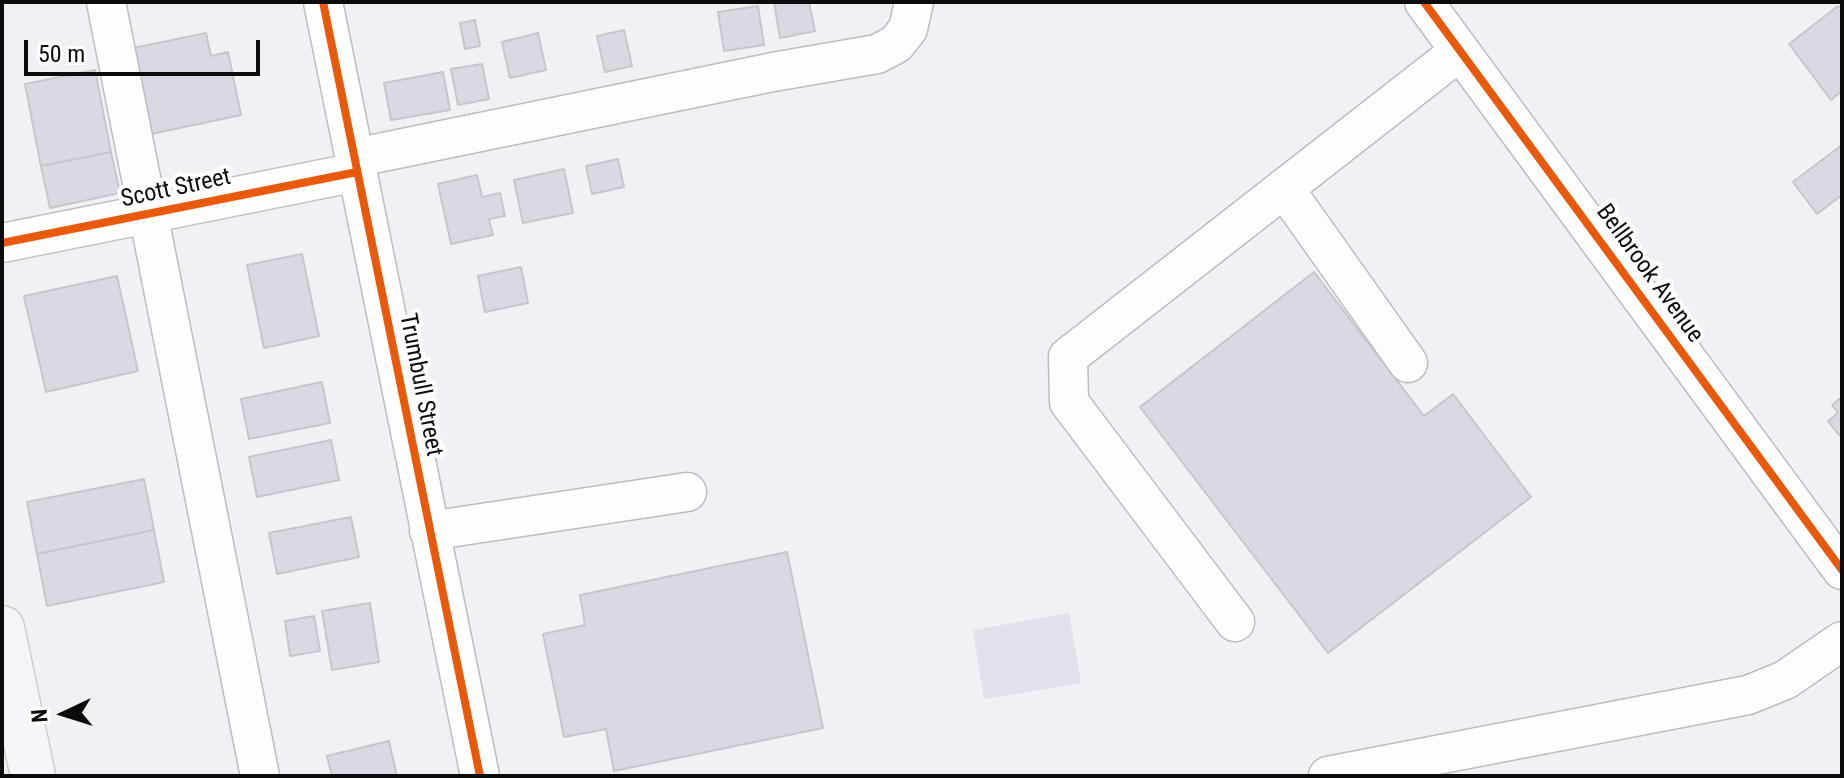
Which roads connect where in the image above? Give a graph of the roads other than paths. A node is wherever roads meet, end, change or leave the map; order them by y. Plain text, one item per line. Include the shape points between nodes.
1 (106, 2) edge
2 (323, 2) edge
3 (914, 2) edge
4 (1424, 2) edge
5 (1460, 51) junction
6 (355, 165) junction
7 (1284, 188) junction
8 (149, 215) junction
9 (2, 243) edge
10 (1408, 363) dead end
11 (687, 492) dead end
12 (429, 531) junction
13 (1842, 570) edge
14 (1235, 622) dead end
15 (2, 628) edge
16 (1842, 641) edge
17 (33, 776) edge
18 (260, 776) edge
19 (480, 776) edge
20 (1328, 776) edge

1 - 8 street
2 - 6 street, Trumbull Street
3 - 6 street, Scott Street via 908,29 896,44 877,54 773,72
4 - 5 street, Bellbrook Avenue
5 - 7 street
5 - 13 street, Bellbrook Avenue
6 - 8 street, Scott Street
6 - 12 street, Trumbull Street
7 - 10 street
7 - 14 street via 1068,357 1069,402
8 - 9 street, Scott Street
8 - 18 street
11 - 12 street
12 - 19 street, Trumbull Street
15 - 17 main road
16 - 20 street via 1785,680 1748,695

